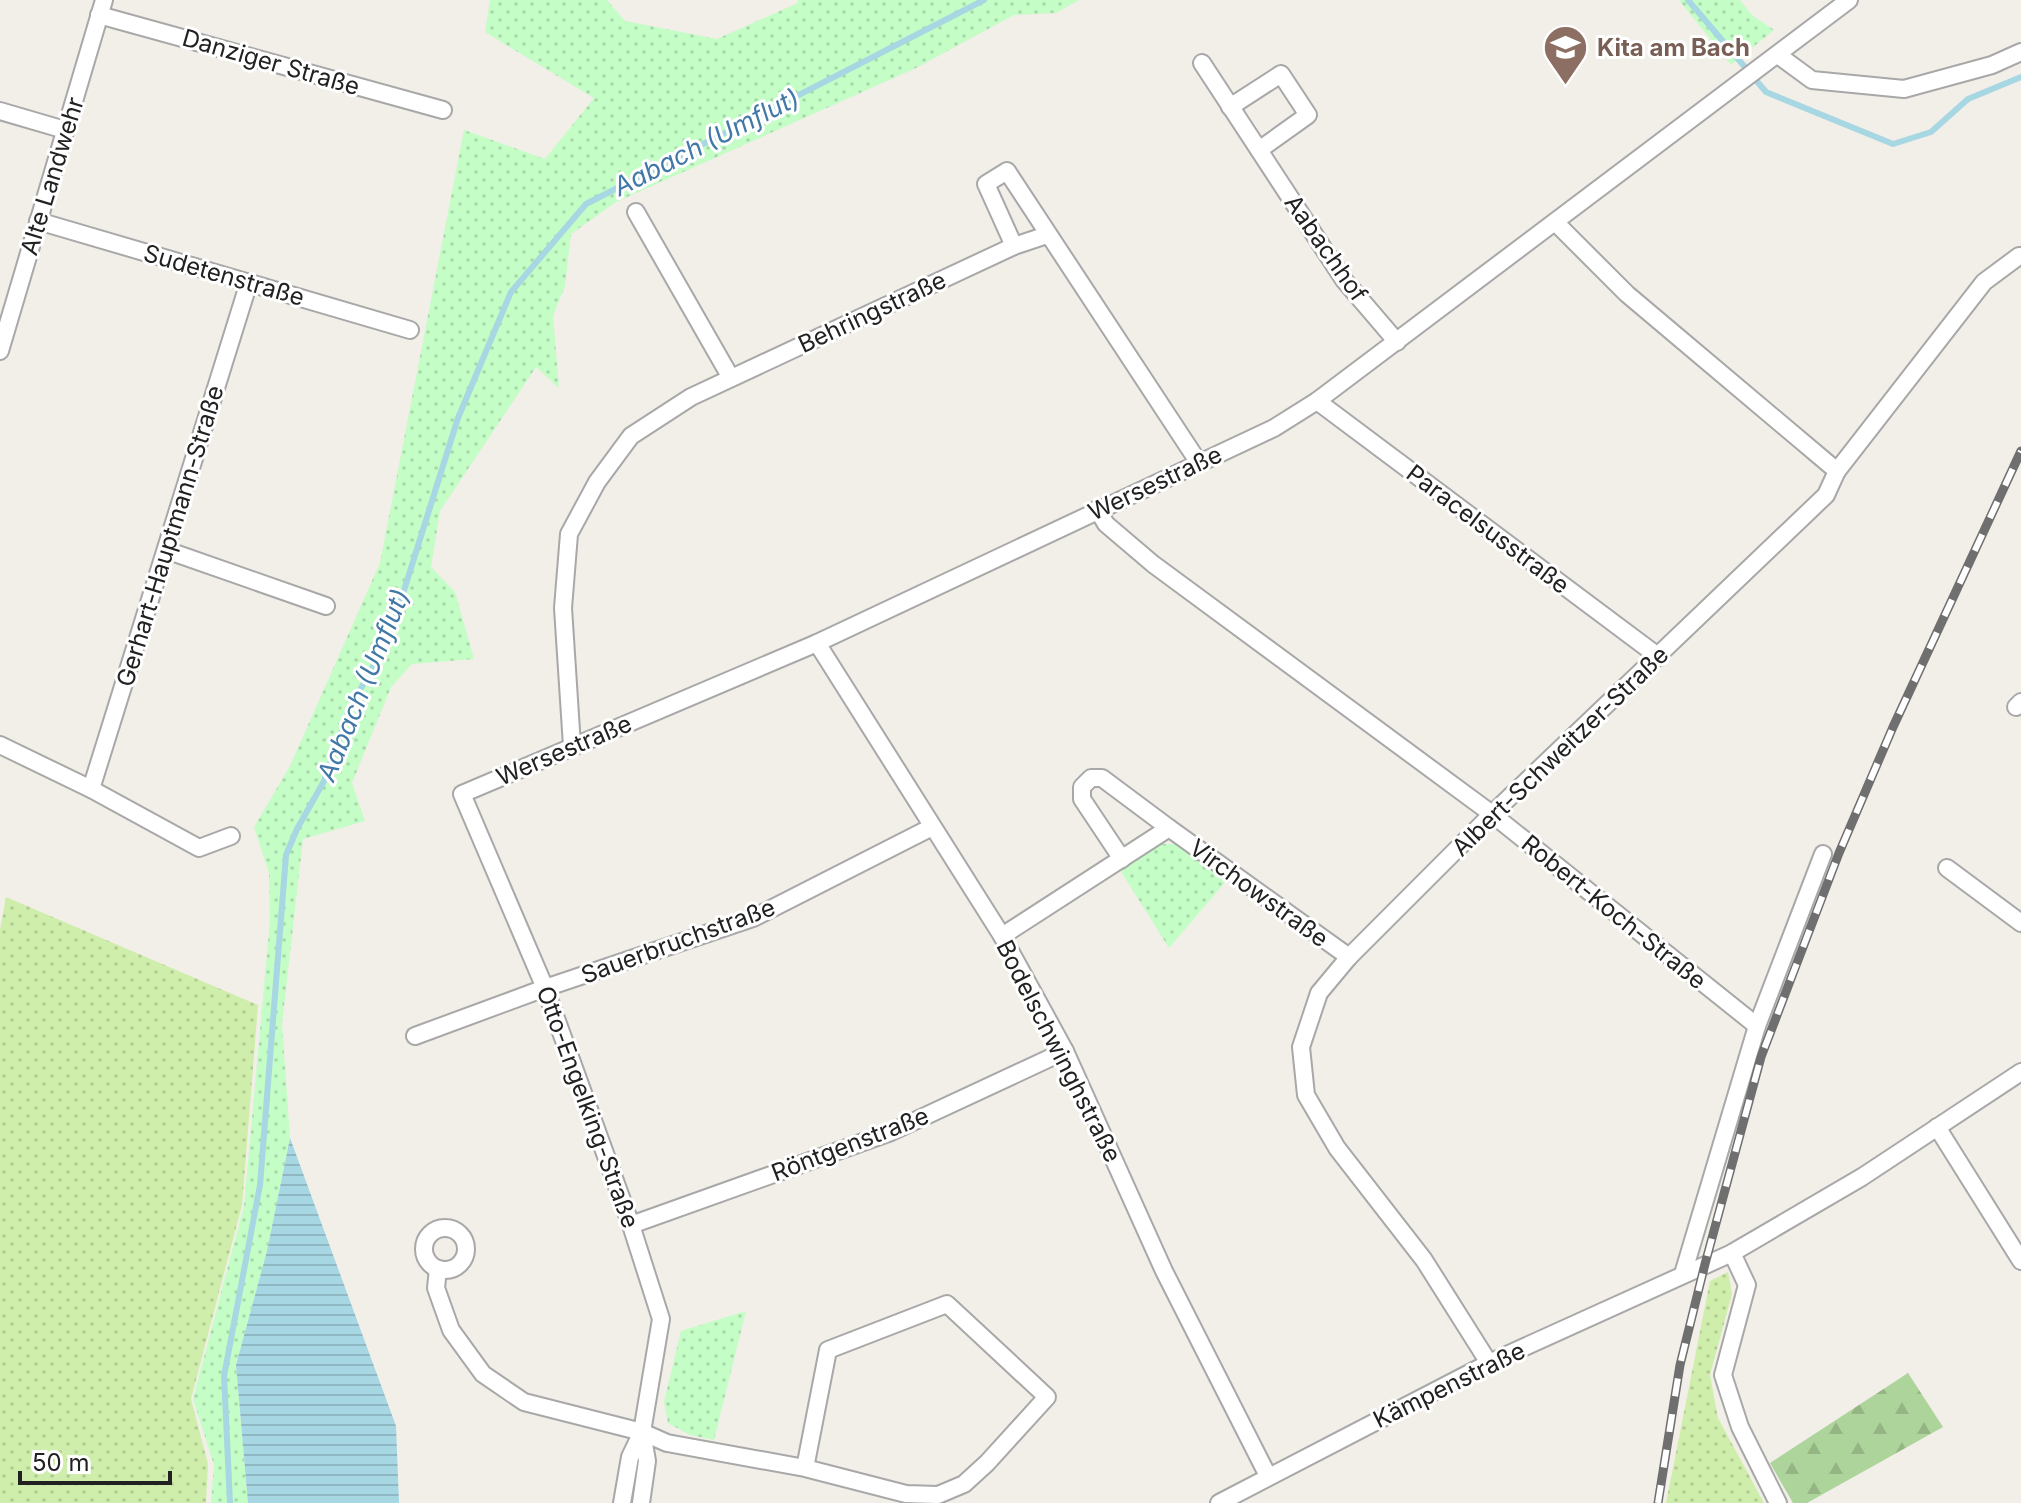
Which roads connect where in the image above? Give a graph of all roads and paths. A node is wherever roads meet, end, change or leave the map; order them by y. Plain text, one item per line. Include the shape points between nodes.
1 (1849, 0) edge
2 (101, 7) edge
3 (2021, 52) edge
4 (1775, 57) junction
5 (1202, 63) dead end
6 (1230, 107) junction
7 (443, 110) dead end
8 (0, 111) edge
9 (65, 130) junction
10 (1259, 150) junction
11 (636, 212) dead end
12 (38, 221) junction
13 (1555, 222) junction
14 (1047, 235) junction
15 (1014, 246) junction
16 (2019, 256) edge
17 (249, 282) junction
18 (410, 330) dead end
19 (1397, 342) junction
20 (0, 351) edge
21 (731, 378) junction
22 (1317, 401) junction
23 (1199, 463) junction
24 (1837, 471) junction
25 (1097, 509) junction
26 (166, 550) junction
27 (326, 606) dead end
28 (817, 643) junction
29 (1659, 657) junction
30 (0, 745) edge
31 (572, 746) junction
32 (91, 789) junction
33 (462, 794) joint
34 (1492, 814) junction
35 (932, 827) junction
36 (1169, 828) junction
37 (231, 836) dead end
38 (1823, 854) dead end
39 (1122, 859) junction
40 (1947, 868) dead end
41 (2021, 923) edge
42 (1002, 936) junction
43 (1349, 957) junction
44 (545, 988) junction
45 (1757, 1026) junction
46 (415, 1036) dead end
47 (1065, 1051) junction
48 (2021, 1072) edge
49 (1937, 1127) junction
50 (631, 1225) junction
51 (1732, 1253) junction
52 (2021, 1261) edge
53 (438, 1269) dead end
54 (1683, 1274) junction
55 (1489, 1363) junction
56 (642, 1432) junction
57 (805, 1468) junction
58 (1268, 1476) junction
59 (622, 1503) edge
60 (641, 1503) edge
61 (1219, 1503) edge
62 (1778, 1503) edge

1 - 4 street, Wersestraße
2 - 7 street, Danziger Straße
2 - 9 street, Alte Landwehr
3 - 4 street via 1904,89 1812,80
4 - 13 street, Wersestraße
5 - 6 street, Aabachhof
6 - 10 street, Aabachhof
6 - 10 street via 1281,74 1308,115
8 - 9 street
9 - 12 street, Alte Landwehr
10 - 19 street, Aabachhof via 1344,280
11 - 21 street
12 - 17 street, Sudetenstraße
12 - 20 street, Alte Landwehr
13 - 19 street, Wersestraße
13 - 24 street via 1627,294
14 - 15 street, Behringstraße
14 - 15 street via 1007,171 986,184
14 - 23 street
15 - 21 street, Behringstraße
16 - 24 street, Albert-Schweitzer-Straße via 1984,282
17 - 18 street, Sudetenstraße
17 - 26 street, Gerhart-Hauptmann-Straße
19 - 22 street, Wersestraße
21 - 31 street, Behringstraße via 631,436 597,482 569,534 563,608
22 - 23 street, Wersestraße
22 - 29 street, Paracelsusstraße
23 - 25 street, Wersestraße
24 - 29 street, Albert-Schweitzer-Straße via 1826,495
25 - 28 street, Wersestraße
25 - 34 street, Robert-Koch-Straße via 1106,524 1153,564
26 - 27 street
26 - 32 street, Gerhart-Hauptmann-Straße
28 - 31 street, Wersestraße
28 - 35 street, Bodelschwinghstraße
29 - 34 street, Albert-Schweitzer-Straße
30 - 32 street
31 - 33 street, Wersestraße
32 - 37 street via 199,848
33 - 44 street, Otto-Engelking-Straße
34 - 43 street, Albert-Schweitzer-Straße
34 - 45 street, Robert-Koch-Straße
35 - 42 street, Bodelschwinghstraße
35 - 44 street, Sauerbruchstraße via 753,918
36 - 39 street, Virchowstraße
36 - 39 street, Virchowstraße via 1102,778 1091,778 1082,787 1082,799
36 - 43 street, Virchowstraße
38 - 45 street
39 - 42 street, Virchowstraße
40 - 41 street
42 - 47 street, Bodelschwinghstraße
43 - 55 street, Albert-Schweitzer-Straße via 1319,993 1301,1047 1306,1095 1337,1148 1424,1260
44 - 46 street, Sauerbruchstraße
44 - 50 street, Otto-Engelking-Straße
45 - 54 street
47 - 50 street, Röntgenstraße via 891,1132
47 - 58 street, Bodelschwinghstraße via 1164,1271
48 - 49 street, Kämpenstraße
49 - 51 street, Kämpenstraße
49 - 52 street
50 - 56 street, Otto-Engelking-Straße via 661,1319
51 - 54 street, Kämpenstraße
51 - 62 street via 1747,1285 1723,1375 1740,1427
53 - 56 street via 436,1288 451,1330 483,1374 524,1402
54 - 55 street, Kämpenstraße
55 - 58 street, Kämpenstraße
56 - 57 street via 667,1443
56 - 59 street, Otto-Engelking-Straße via 630,1457
56 - 60 street, Otto-Engelking-Straße via 647,1461
57 - 57 street via 906,1494 938,1495 964,1484 1047,1397 947,1304 828,1350
58 - 61 street, Kämpenstraße

